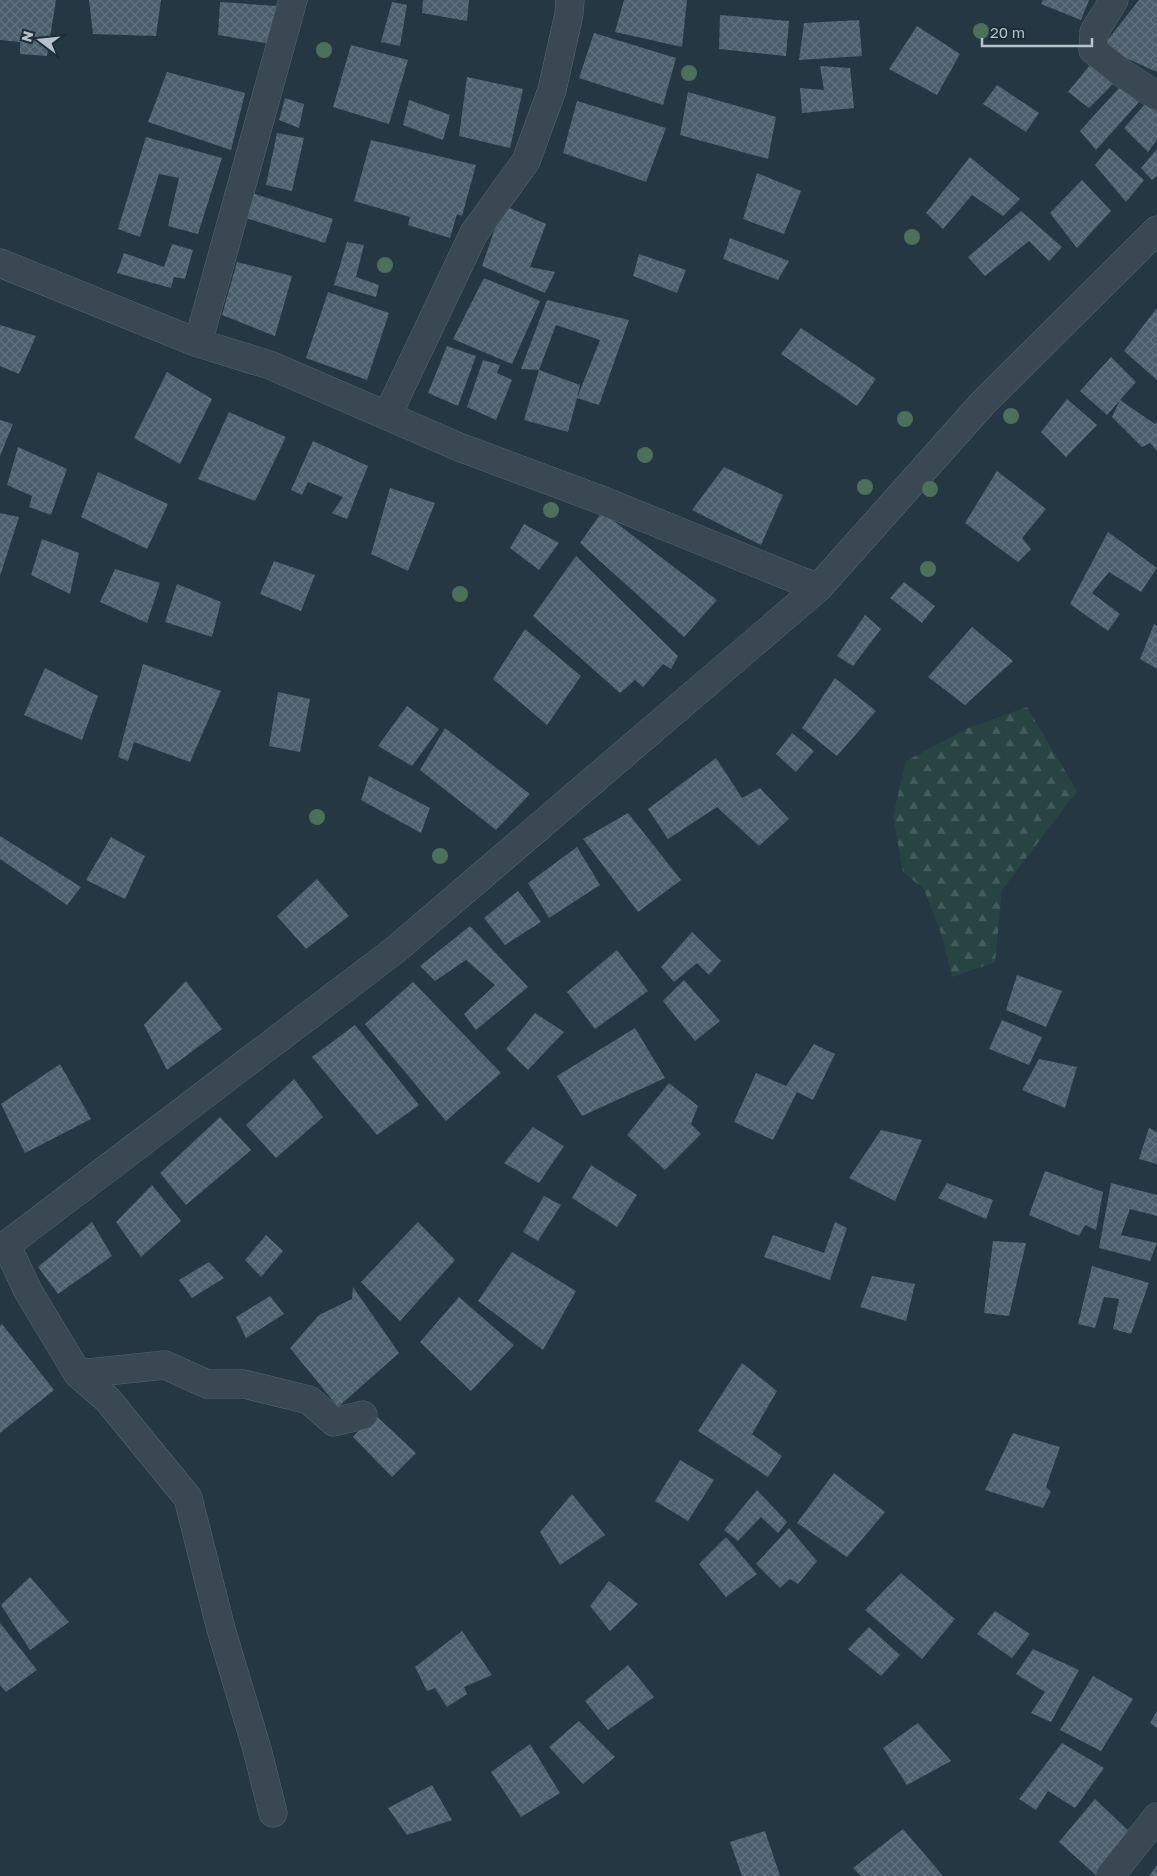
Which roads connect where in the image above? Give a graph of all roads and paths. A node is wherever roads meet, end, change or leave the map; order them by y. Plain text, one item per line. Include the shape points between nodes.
1 (293, 0) edge
2 (570, 0) edge
3 (1114, 0) edge
4 (1157, 96) edge
5 (1157, 230) edge
6 (0, 263) edge
7 (198, 343) junction
8 (387, 416) junction
9 (818, 588) junction
10 (3, 1248) edge
11 (78, 1374) junction
12 (363, 1414) dead end
13 (273, 1813) dead end
14 (1157, 1817) edge
15 (1110, 1876) edge

1 - 7 street
2 - 8 street via 552,90 526,161 474,233
3 - 4 street via 1094,32 1093,50
5 - 9 street via 983,403
6 - 7 street
7 - 8 street via 270,365
8 - 9 street
9 - 10 street via 395,950
10 - 11 street
11 - 12 street via 165,1365 207,1384 244,1384 309,1400 334,1422
11 - 13 street via 108,1400 188,1498
14 - 15 street

